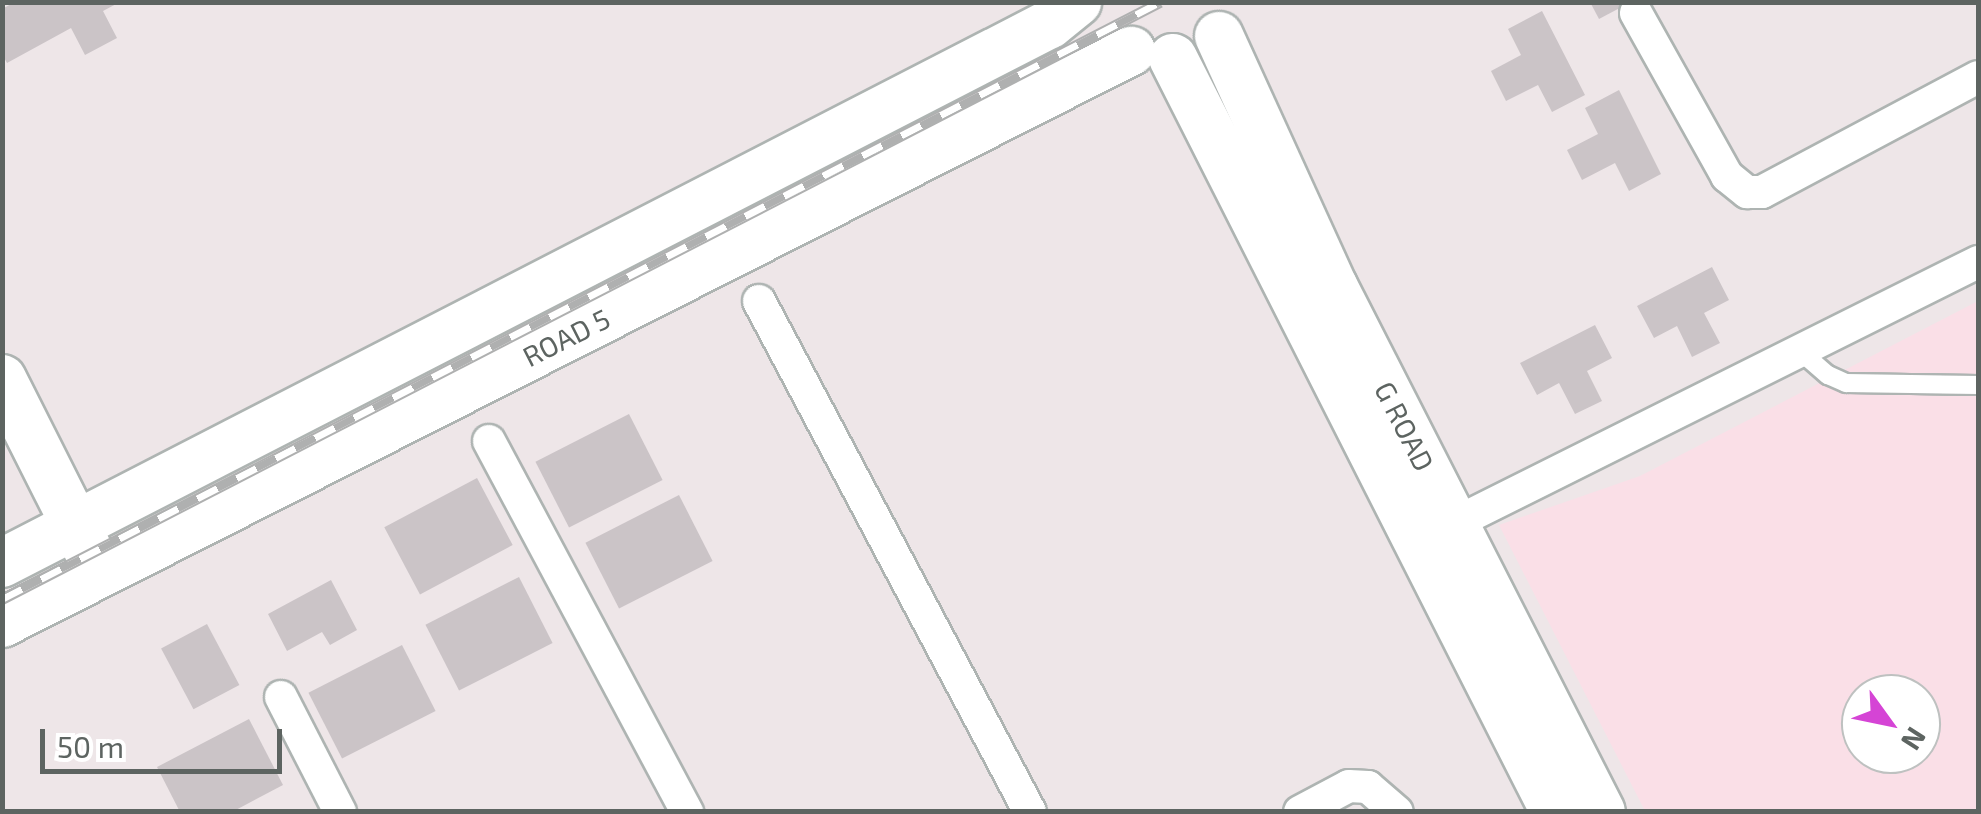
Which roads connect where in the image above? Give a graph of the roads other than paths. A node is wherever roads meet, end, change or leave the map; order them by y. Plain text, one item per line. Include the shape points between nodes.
1 (1077, 2) edge
2 (1088, 2) edge
3 (1636, 13) dead end
4 (1229, 19) edge
5 (1152, 55) junction
6 (1978, 77) edge
7 (1978, 262) edge
8 (760, 302) dead end
9 (1800, 351) junction
10 (2, 379) edge
11 (1978, 386) edge
12 (490, 441) dead end
13 (1454, 523) junction
14 (78, 525) junction
15 (2, 562) edge
16 (98, 574) junction
17 (2, 623) edge
18 (281, 697) dead end
19 (340, 812) edge
20 (687, 812) edge
21 (1030, 812) edge
22 (1300, 812) edge
23 (1398, 812) edge
24 (1555, 812) edge
25 (1601, 812) edge

1 - 14 street via 1050,24
2 - 5 street, G ROAD via 1106,34
3 - 6 street via 1727,176 1747,192 1762,192
4 - 5 street, ROAD 5 via 1198,51
4 - 13 street, G ROAD via 1333,286
5 - 16 street, ROAD 5
5 - 24 street, G ROAD
7 - 9 street
8 - 21 street
9 - 11 lane via 1846,384
9 - 13 street
10 - 14 street
12 - 20 street
13 - 25 street, G ROAD
14 - 15 street
14 - 16 street
16 - 17 street, ROAD 5
18 - 19 street
22 - 23 street via 1349,786 1368,787

